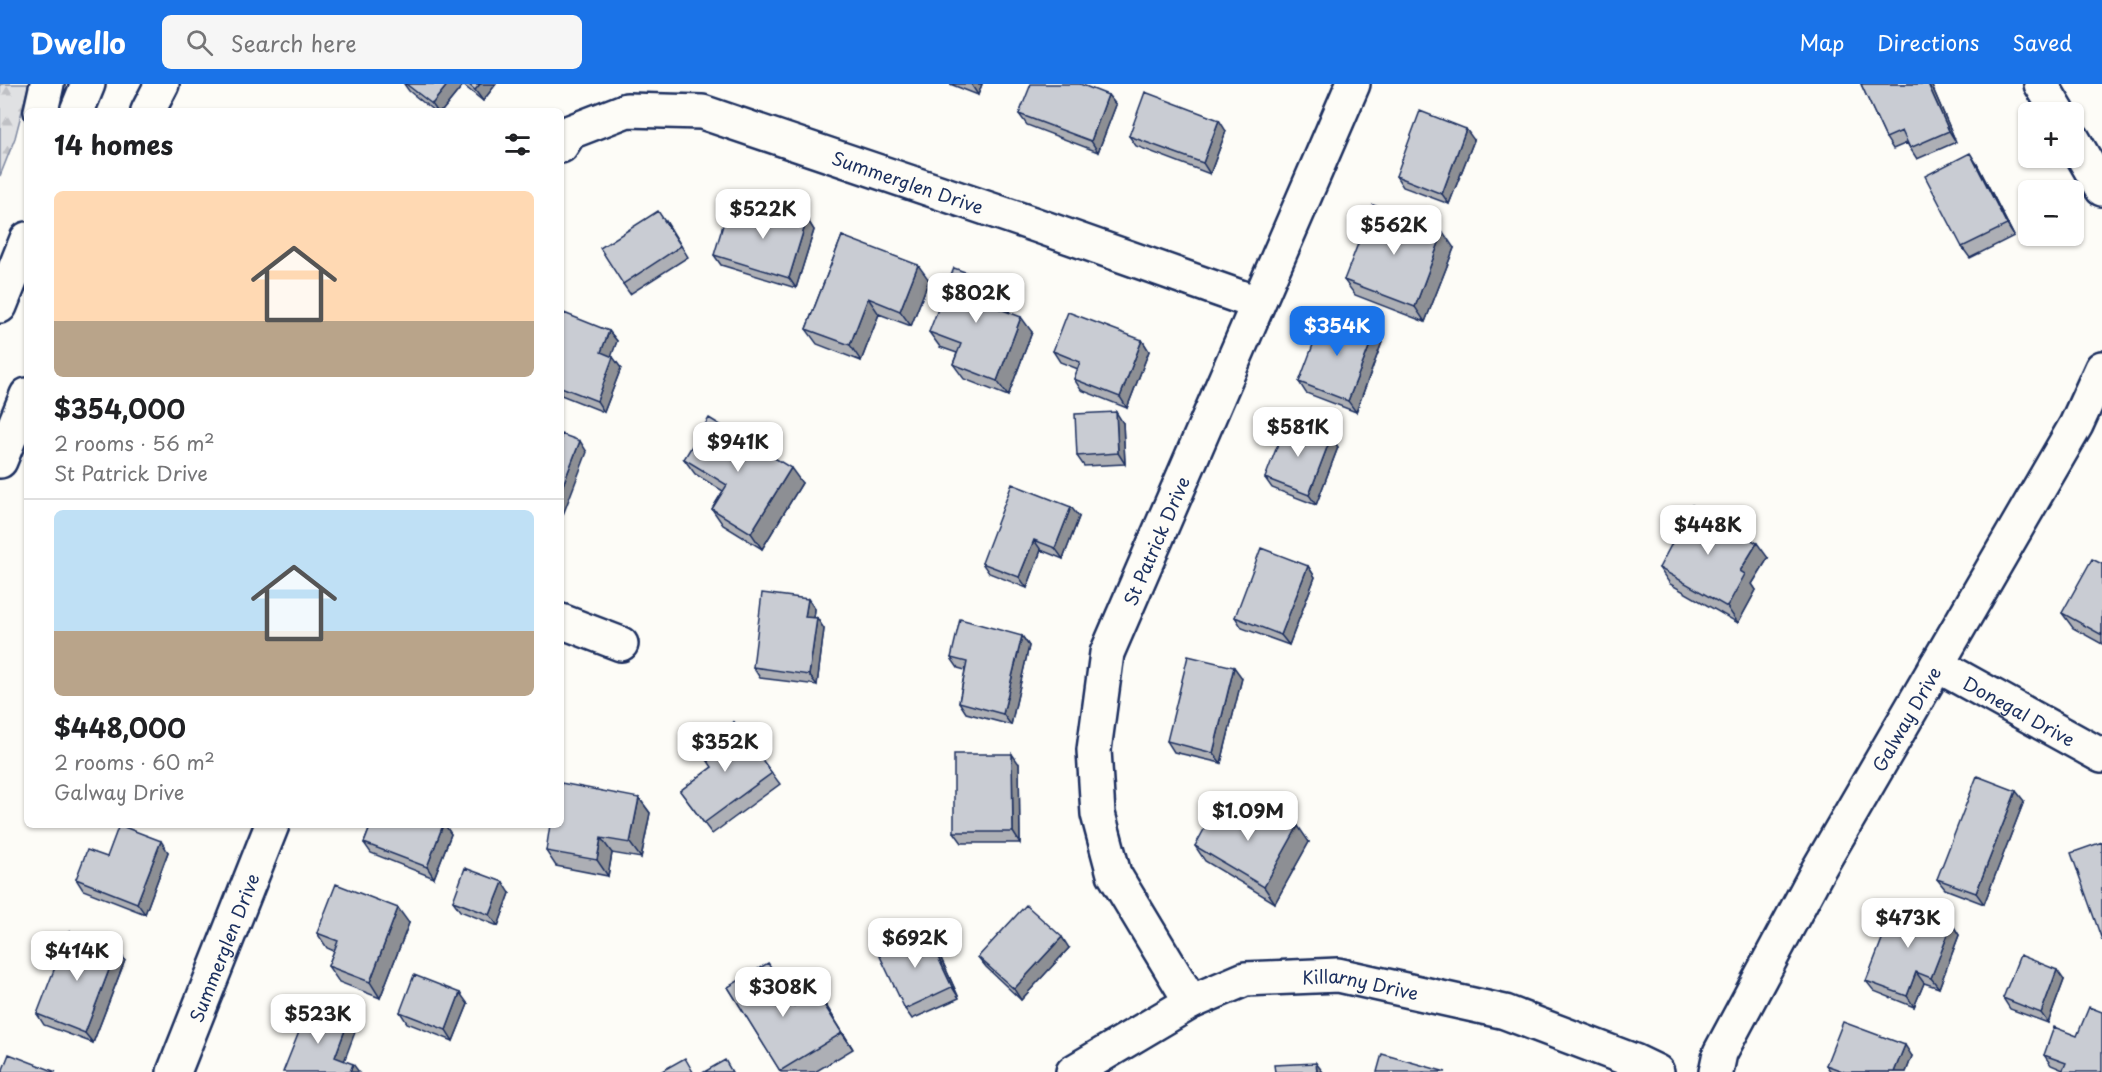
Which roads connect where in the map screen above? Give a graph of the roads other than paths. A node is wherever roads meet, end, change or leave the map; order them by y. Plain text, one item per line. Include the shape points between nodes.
1 (47, 84) edge
2 (88, 84) edge
3 (151, 84) edge
4 (162, 84) edge
5 (1353, 84) edge
6 (2041, 84) edge
7 (2052, 102) edge
8 (42, 108) edge
9 (78, 108) edge
10 (141, 108) edge
11 (150, 108) edge
12 (564, 141) edge
13 (2084, 158) edge
14 (2102, 189) edge
15 (24, 246) edge
16 (1257, 303) junction
17 (0, 306) edge
18 (2102, 368) edge
19 (24, 402) edge
20 (0, 461) edge
21 (564, 622) edge
22 (621, 644) dead end
23 (1937, 665) junction
24 (2102, 756) edge
25 (271, 828) edge
26 (1191, 1002) junction
27 (174, 1072) edge
28 (1073, 1072) edge
29 (1657, 1072) edge
30 (1716, 1072) edge

1 - 8 main road
2 - 9 main road
3 - 10 main road
4 - 11 main road
5 - 16 main road, St Patrick Drive
6 - 7 main road
12 - 16 main road, Summerglen Drive via 570,132 627,110 702,112
13 - 14 main road
15 - 17 main road
16 - 26 main road, St Patrick Drive via 1107,653 1094,750 1098,814 1114,874
18 - 23 main road, Galway Drive via 2076,425
19 - 20 main road
21 - 22 main road
23 - 24 main road, Donegal Drive
23 - 30 main road, Galway Drive via 1818,870 1720,1053
25 - 27 main road, Summerglen Drive
26 - 28 main road, Killarny Drive
26 - 29 main road, Killarny Drive via 1245,979 1338,975 1505,1012

